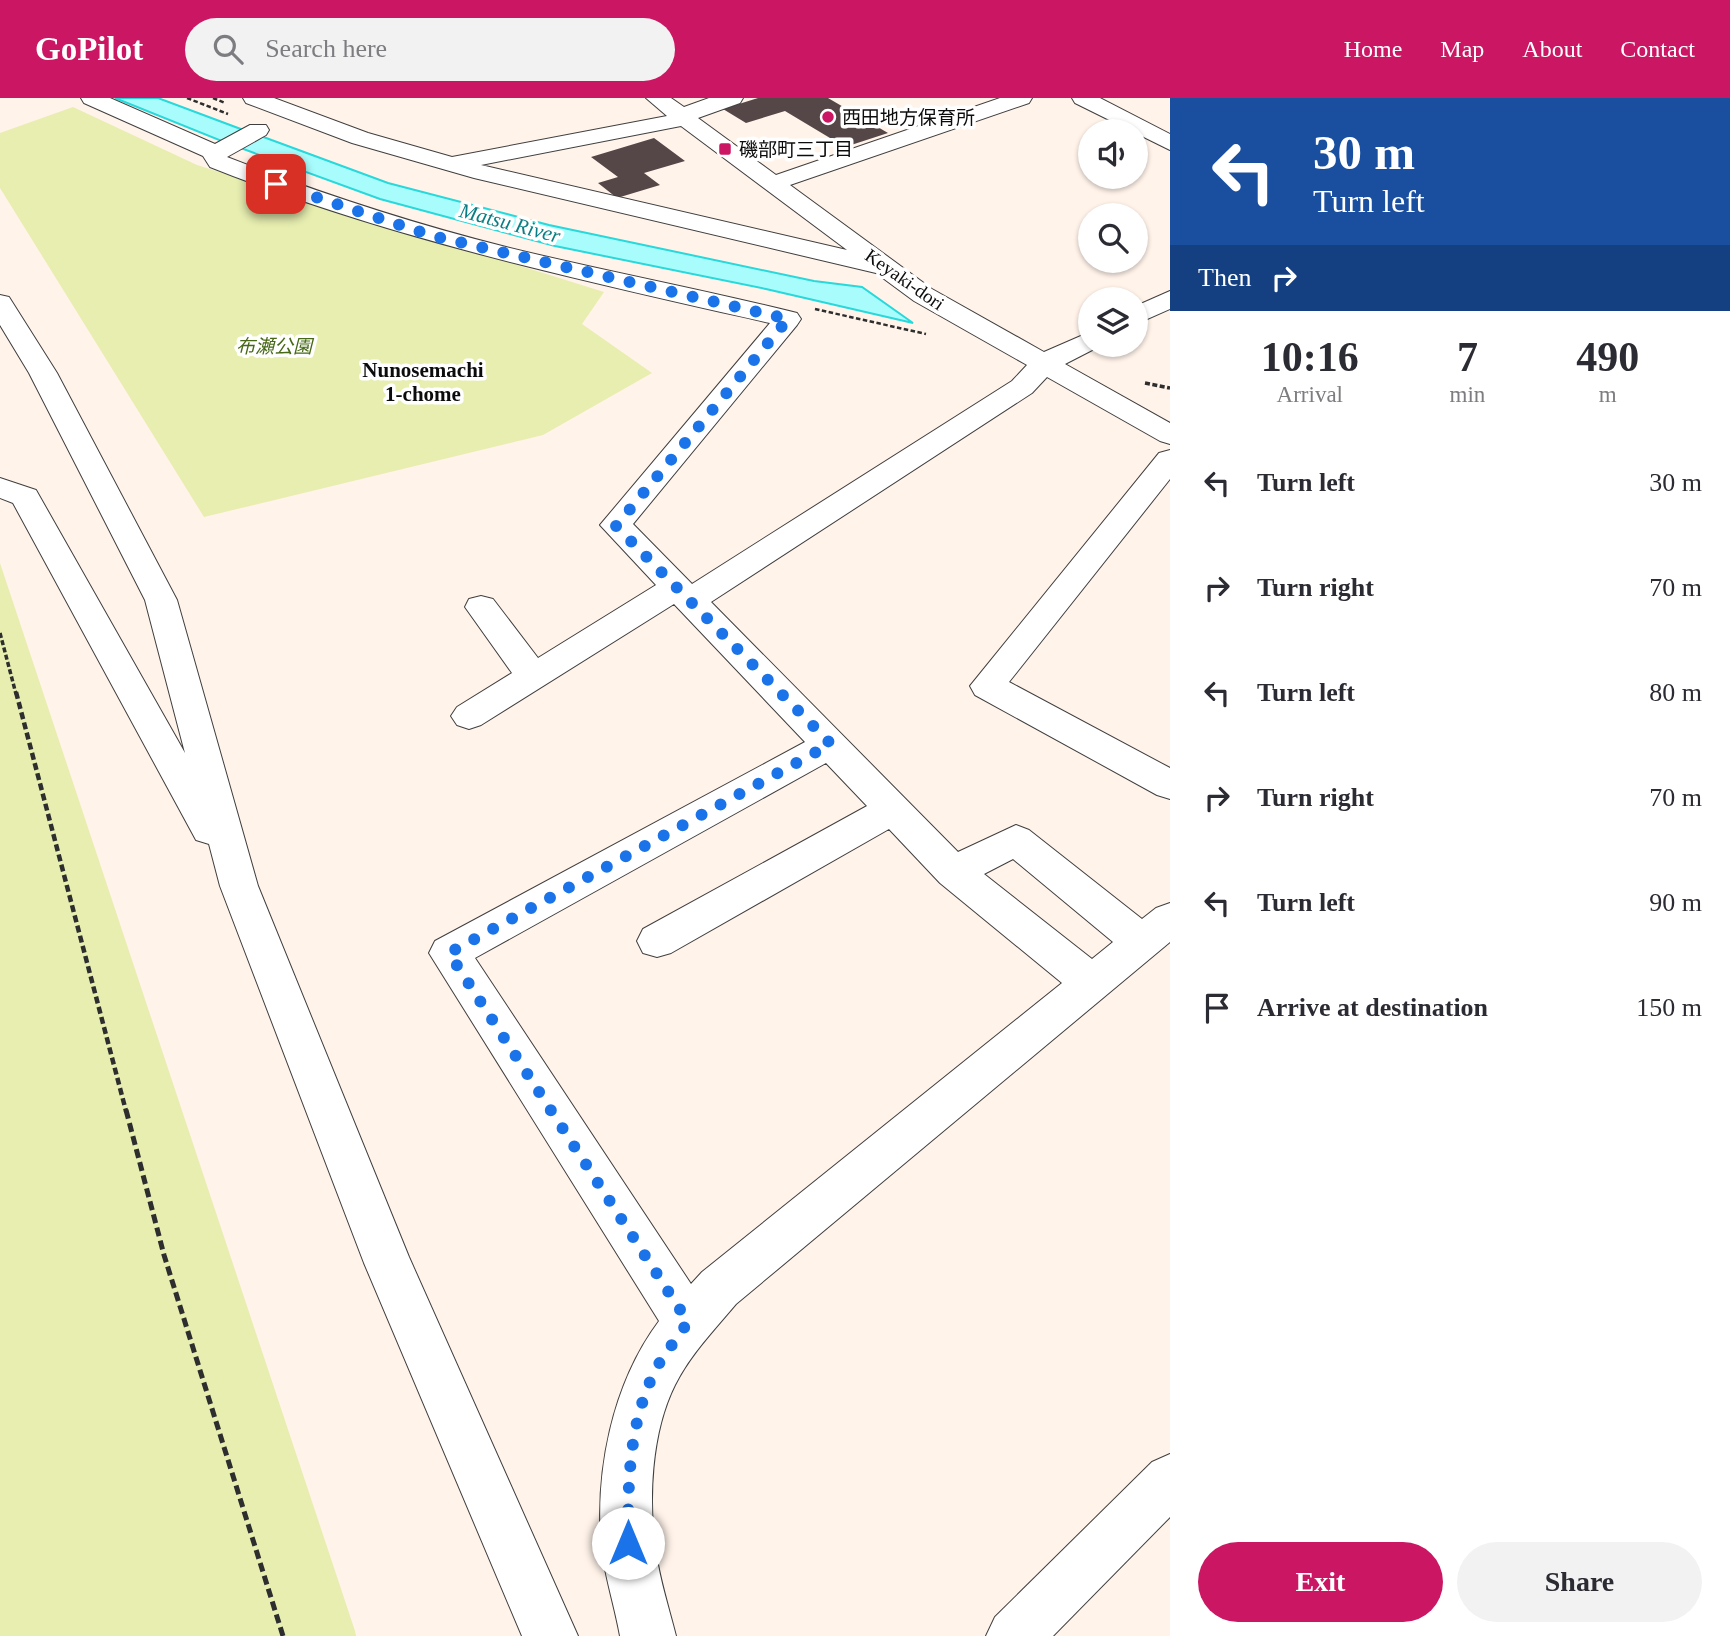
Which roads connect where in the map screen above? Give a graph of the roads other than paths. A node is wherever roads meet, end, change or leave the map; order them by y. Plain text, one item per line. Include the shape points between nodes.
1 (92, 98) edge
2 (254, 98) edge
3 (657, 98) edge
4 (732, 98) edge
5 (1021, 98) edge
6 (1083, 98) edge
7 (324, 101) dead end
8 (289, 111) junction
9 (684, 117) junction
10 (258, 130) dead end
11 (1170, 144) edge
12 (216, 153) junction
13 (452, 163) junction
14 (774, 183) junction
15 (892, 272) junction
16 (1170, 299) edge
17 (0, 303) edge
18 (1150, 314) edge
19 (1078, 346) edge
20 (1043, 364) junction
21 (1170, 435) edge
22 (1170, 459) edge
23 (0, 487) edge
24 (684, 593) junction
25 (481, 607) dead end
26 (533, 676) junction
27 (469, 716) dead end
28 (831, 744) junction
29 (1170, 785) edge
30 (893, 809) junction
31 (954, 872) junction
32 (239, 886) junction
33 (1156, 930) edge
34 (657, 941) dead end
35 (1092, 983) junction
36 (688, 1322) junction
37 (1170, 1480) edge
38 (550, 1636) edge
39 (648, 1636) edge
40 (1014, 1636) edge

1 - 12 street
2 - 8 street
3 - 9 street, Keyaki-dori
4 - 9 street
5 - 14 street
6 - 11 street
7 - 8 street
8 - 13 street via 360,138
9 - 13 street via 668,124
9 - 14 street, Keyaki-dori
10 - 12 street
12 - 24 street via 218,162 255,177 433,236 788,319 616,526
13 - 15 street
14 - 15 street, Keyaki-dori
15 - 20 street, Keyaki-dori via 923,295
16 - 18 street
17 - 32 street via 43,373 161,600
19 - 20 street
20 - 21 street, Keyaki-dori
20 - 24 street via 1022,387
22 - 29 street via 987,686
23 - 32 street via 25,497
24 - 26 street
24 - 28 street
25 - 26 street
26 - 27 street
28 - 30 street
28 - 36 street via 449,953
30 - 31 street
30 - 34 street
31 - 33 street via 1016,840
31 - 35 street
32 - 38 street via 388,1263
33 - 35 street
35 - 36 street via 719,1288
36 - 39 street via 657,1368 638,1417 628,1475 628,1543
37 - 40 street

